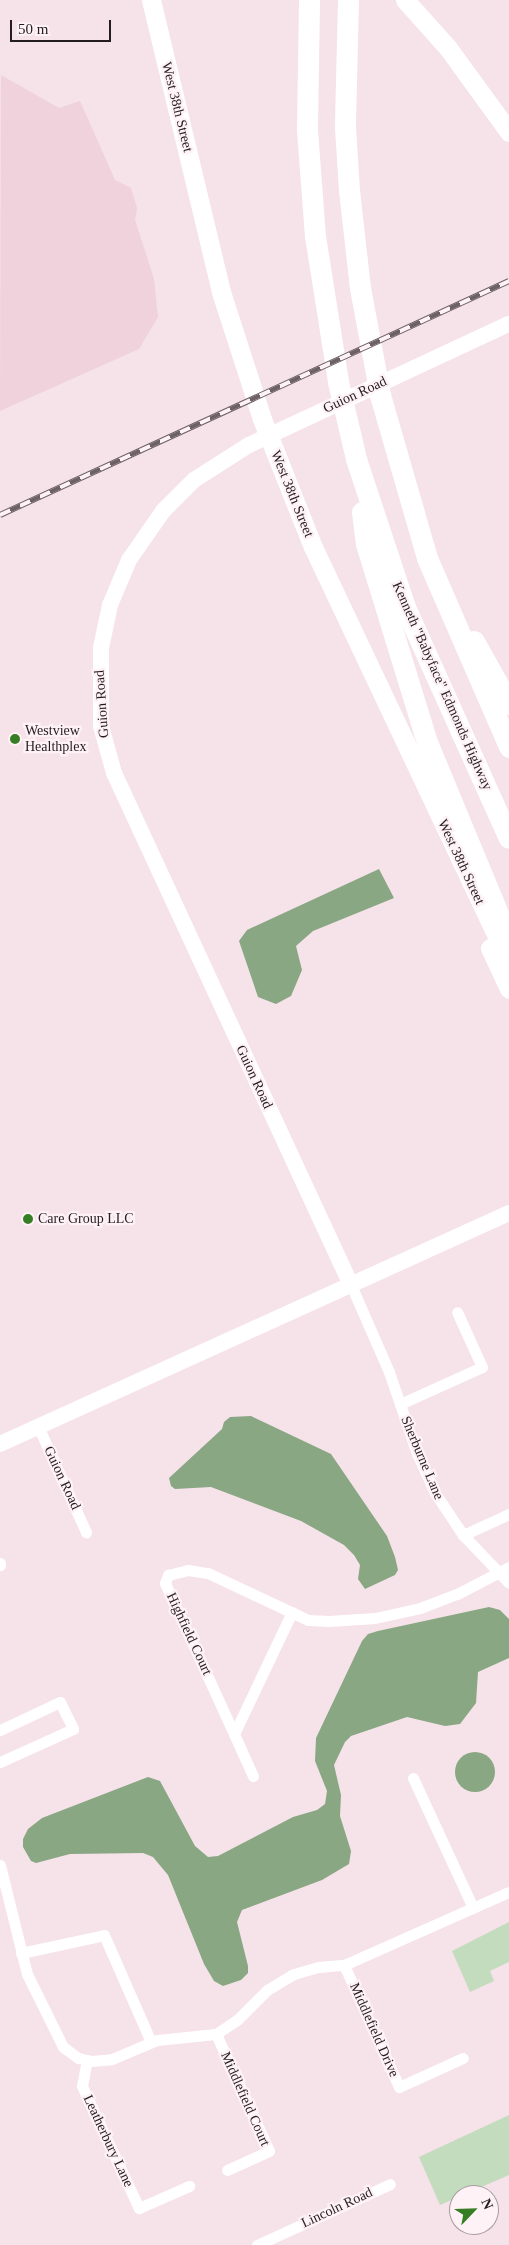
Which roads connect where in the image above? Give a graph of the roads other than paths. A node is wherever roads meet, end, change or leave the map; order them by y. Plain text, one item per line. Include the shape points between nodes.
1 (151, 0) edge
2 (309, 0) edge
3 (348, 0) edge
4 (405, 0) edge
5 (509, 132) edge
6 (509, 324) edge
7 (356, 460) junction
8 (427, 558) junction
9 (509, 704) edge
10 (509, 747) edge
11 (441, 819) junction
12 (509, 838) edge
13 (509, 940) edge
14 (509, 961) edge
15 (509, 989) edge
16 (509, 1213) edge
17 (351, 1285) junction
18 (457, 1312) dead end
19 (400, 1404) junction
20 (37, 1424) junction
21 (0, 1444) edge
22 (509, 1514) edge
23 (86, 1532) dead end
24 (463, 1535) junction
25 (509, 1567) edge
26 (498, 1572) junction
27 (509, 1583) edge
28 (292, 1612) junction
29 (0, 1730) edge
30 (234, 1734) junction
31 (0, 1762) edge
32 (253, 1776) dead end
33 (413, 1778) dead end
34 (0, 1865) edge
35 (509, 1892) edge
36 (473, 1908) junction
37 (22, 1953) junction
38 (344, 1965) junction
39 (216, 2034) junction
40 (151, 2042) junction
41 (463, 2058) dead end
42 (87, 2060) junction
43 (227, 2170) dead end
44 (390, 2184) dead end
45 (188, 2186) dead end
46 (258, 2245) edge

1 - 11 main road, West 38th Street via 239,351 313,547
2 - 7 highway, Kenneth "Babyface" Edmonds Highway via 308,159 324,304
3 - 8 highway via 345,127 360,288 392,443
4 - 5 main road via 454,55
6 - 17 street, Guion Road via 250,445 194,480 163,510 129,560 110,606 101,648 101,726 114,773
7 - 12 highway, Kenneth "Babyface" Edmonds Highway via 409,615
7 - 13 highway via 366,544 427,742
8 - 9 highway
8 - 10 highway
11 - 14 main road, West 38th Street
11 - 15 main road via 468,900
16 - 17 street
17 - 19 street, Sherburne Lane
17 - 20 street
18 - 19 street, Sherburne Lane via 482,1367
19 - 24 street, Sherburne Lane via 429,1481
20 - 21 street
20 - 23 street, Guion Road
22 - 24 street
24 - 26 street, Sherburne Lane
25 - 26 street
26 - 27 street, Sherburne Lane
26 - 28 street, Highfield Court via 442,1600 384,1617 317,1621
28 - 30 street
28 - 30 street, Highfield Court via 208,1572 188,1570 165,1579
29 - 31 street via 60,1702 73,1729
30 - 32 street, Highfield Court
33 - 36 street
34 - 37 street
35 - 36 street
36 - 38 street
37 - 40 street via 104,1935
37 - 42 street via 27,1974 58,2039 70,2053
38 - 39 street via 312,1968 282,1980
38 - 41 street, Middlefield Drive via 399,2087
39 - 40 street
39 - 43 street, Middlefield Court via 269,2151
40 - 42 street via 108,2060
42 - 45 street, Leatherbury Lane via 82,2086 139,2208
44 - 46 street, Lincoln Road

